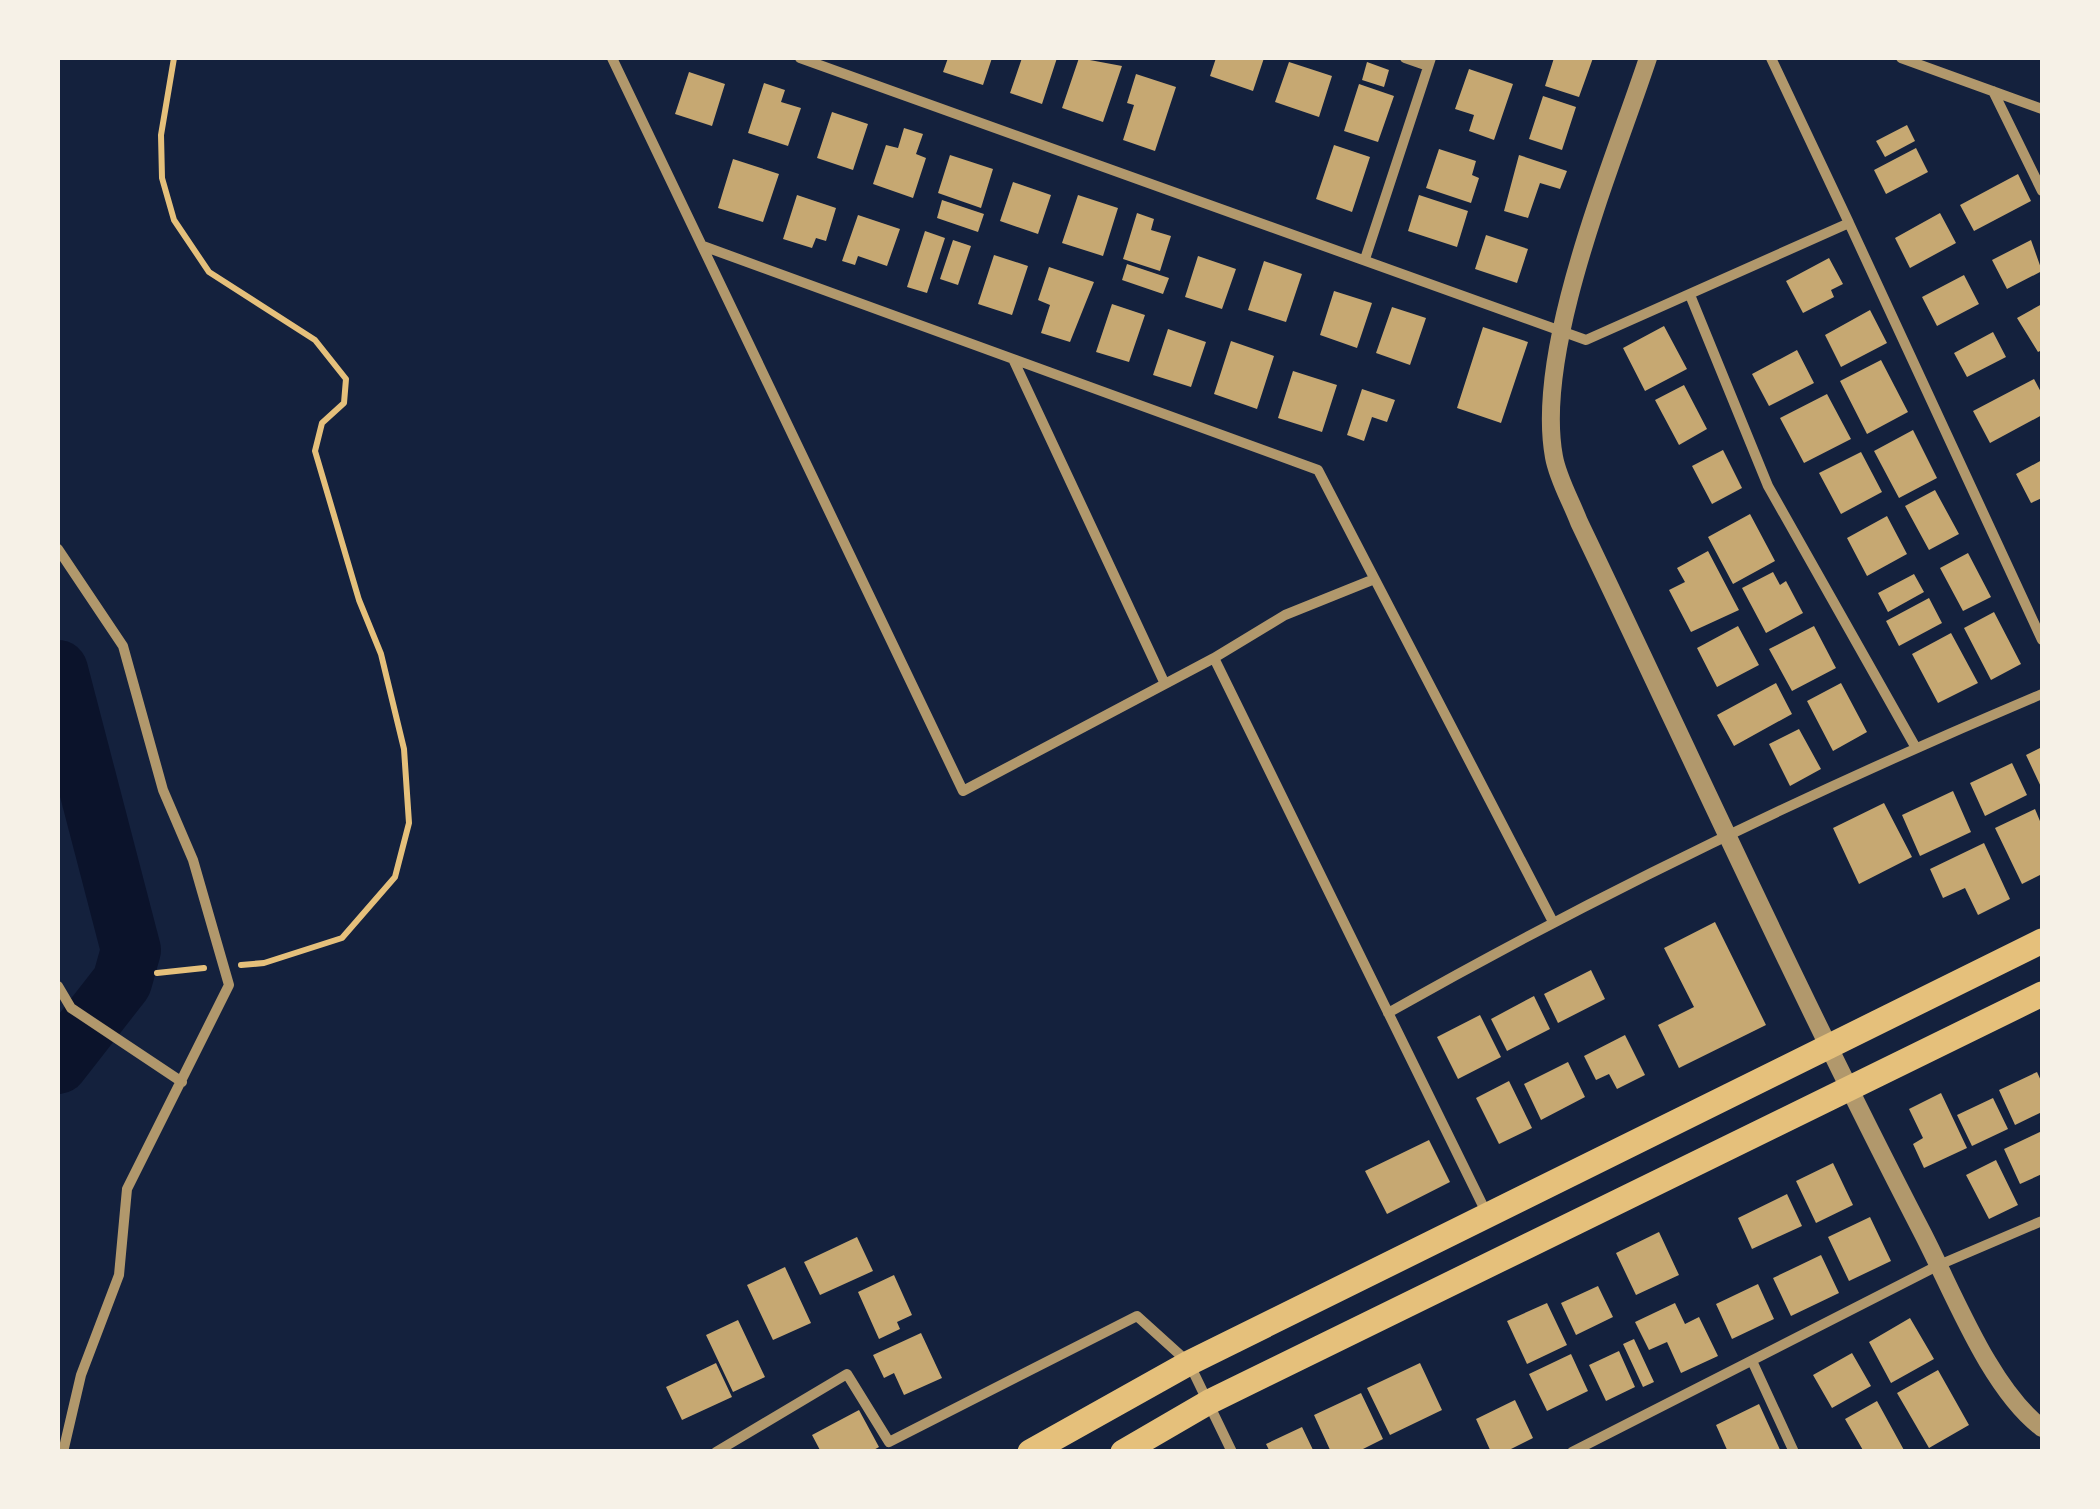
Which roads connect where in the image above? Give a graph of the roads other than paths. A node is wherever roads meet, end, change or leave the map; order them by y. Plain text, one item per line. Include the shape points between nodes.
1 (612, 58) edge
2 (800, 58) edge
3 (1406, 58) edge
4 (1648, 58) edge
5 (1771, 58) edge
6 (1901, 58) edge
7 (1430, 62) edge
8 (1992, 91) junction
9 (2042, 109) edge
10 (2042, 192) edge
11 (1849, 223) junction
12 (703, 246) junction
13 (1365, 260) junction
14 (1690, 296) junction
15 (1561, 328) junction
16 (1012, 359) junction
17 (58, 550) edge
18 (1372, 580) junction
19 (2042, 640) edge
20 (1214, 658) junction
21 (1165, 684) junction
22 (2042, 694) edge
23 (1916, 748) junction
24 (1730, 836) junction
25 (1552, 920) junction
26 (2042, 941) edge
27 (58, 986) edge
28 (2042, 994) edge
29 (1388, 1013) junction
30 (1825, 1046) junction
31 (182, 1082) junction
32 (1848, 1089) junction
33 (1488, 1214) junction
34 (2042, 1221) edge
35 (1939, 1265) junction
36 (1189, 1363) junction
37 (1753, 1363) junction
38 (1209, 1402) junction
39 (2042, 1428) edge
40 (63, 1452) edge
41 (716, 1452) edge
42 (1030, 1452) edge
43 (1123, 1452) edge
44 (1232, 1452) edge
45 (1572, 1452) edge
46 (1794, 1452) edge

1 - 12 street
2 - 13 street
3 - 7 street
4 - 15 street
5 - 11 street
6 - 8 street
7 - 13 street
8 - 9 street
8 - 10 street
11 - 14 street
11 - 19 street
12 - 16 street
12 - 21 street via 963,791
13 - 15 street
14 - 15 street via 1586,340
14 - 23 street via 1768,486
15 - 24 street via 1550,402 1554,459
16 - 18 street via 1318,470
16 - 21 street
17 - 31 street via 123,646 163,790 193,860 230,985
18 - 20 street via 1285,615
18 - 25 street
20 - 21 street
20 - 29 street
22 - 23 street
23 - 24 street
24 - 25 street
24 - 30 street
25 - 29 street
26 - 30 main road
27 - 31 street via 71,1008
28 - 32 main road
29 - 33 street
30 - 32 street
30 - 33 main road
31 - 40 street via 127,1189 119,1275 81,1375
32 - 35 street
32 - 38 main road
33 - 36 main road
34 - 35 street
35 - 37 street
35 - 39 street via 2020,1412
36 - 38 street
36 - 41 street via 1138,1316 889,1442 846,1374
36 - 42 main road
37 - 45 street
37 - 46 street
38 - 43 main road
38 - 44 street

